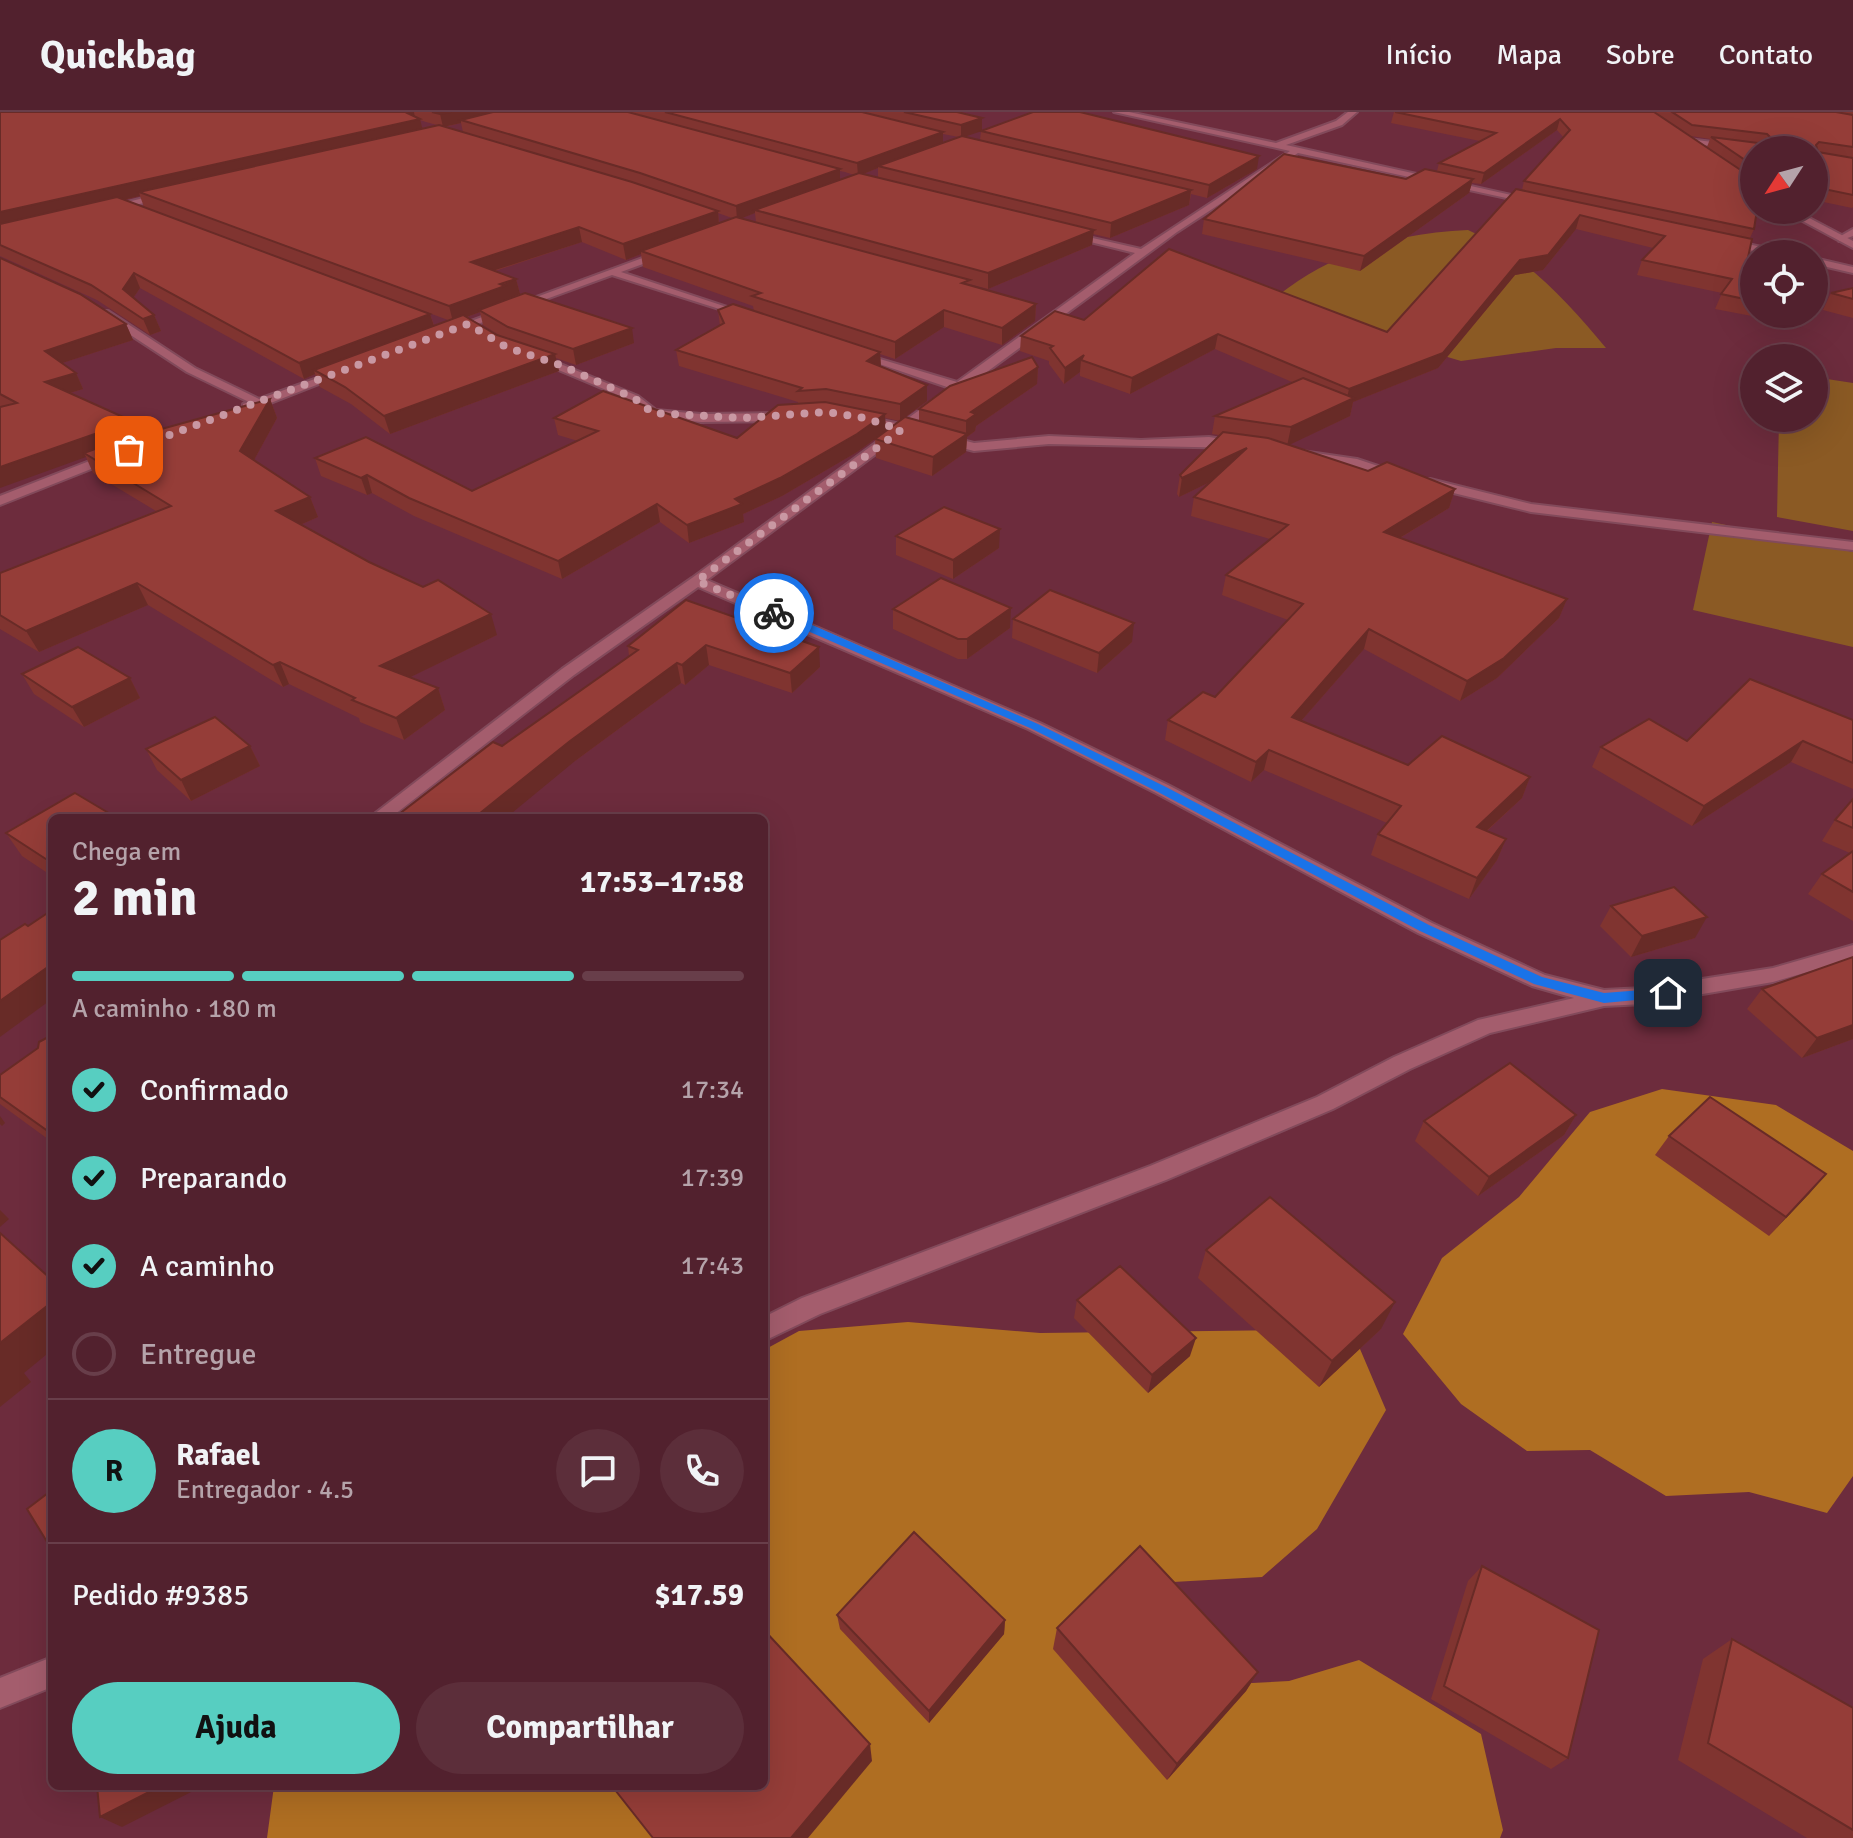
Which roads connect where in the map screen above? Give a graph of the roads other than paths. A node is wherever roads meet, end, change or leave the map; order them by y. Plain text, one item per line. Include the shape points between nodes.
1 (1118, 112) edge
2 (1353, 112) edge
3 (1675, 132) edge
4 (1688, 141) junction
5 (1276, 146) junction
6 (1740, 147) edge
7 (1297, 150) junction
8 (1712, 157) edge
9 (177, 193) edge
10 (1199, 201) edge
11 (1546, 204) edge
12 (123, 205) junction
13 (1214, 205) junction
14 (97, 210) edge
15 (147, 213) edge
16 (1814, 224) edge
17 (1054, 230) edge
18 (1853, 232) edge
19 (1842, 239) junction
20 (1718, 241) edge
21 (1853, 245) edge
22 (1740, 246) edge
23 (675, 249) edge
24 (1143, 252) junction
25 (1828, 264) edge
26 (1853, 270) edge
27 (611, 272) junction
28 (92, 305) edge
29 (1041, 310) dead end
30 (1056, 314) junction
31 (763, 322) edge
32 (468, 324) junction
33 (438, 329) edge
34 (485, 334) edge
35 (838, 347) edge
36 (520, 352) edge
37 (357, 366) edge
38 (959, 387) junction
39 (259, 403) junction
40 (230, 413) edge
41 (839, 414) edge
42 (802, 415) edge
43 (901, 430) junction
44 (1250, 447) edge
45 (129, 450) edge
46 (1291, 453) edge
47 (0, 501) edge
48 (1853, 546) edge
49 (697, 581) junction
50 (383, 814) edge
51 (1853, 952) edge
52 (1604, 998) junction
53 (768, 1328) edge
54 (48, 1674) edge
55 (0, 1693) edge

1 - 5 street
2 - 5 street via 1339,123
3 - 4 street
4 - 6 street
4 - 8 street
5 - 7 street
7 - 11 street
7 - 13 street
9 - 12 street
10 - 13 street
12 - 14 street
12 - 15 street
13 - 24 street
16 - 19 street
17 - 24 street
18 - 19 street
19 - 21 street
20 - 22 street
23 - 27 street
24 - 30 street
25 - 26 street
27 - 31 street
27 - 32 street
28 - 39 street via 191,370
29 - 30 street
30 - 38 street
32 - 33 street
32 - 34 street
35 - 38 street
36 - 42 street via 634,398 653,413 701,418
37 - 39 street
38 - 43 street
39 - 40 street
41 - 43 street
43 - 44 street via 974,447 1049,440 1209,441
43 - 49 street
45 - 47 street
46 - 48 street via 1357,463 1531,508
49 - 50 street
49 - 52 street via 1034,726 1485,957 1539,981
51 - 52 street via 1716,986
52 - 53 street via 1485,1026 1325,1103 811,1306
54 - 55 street

